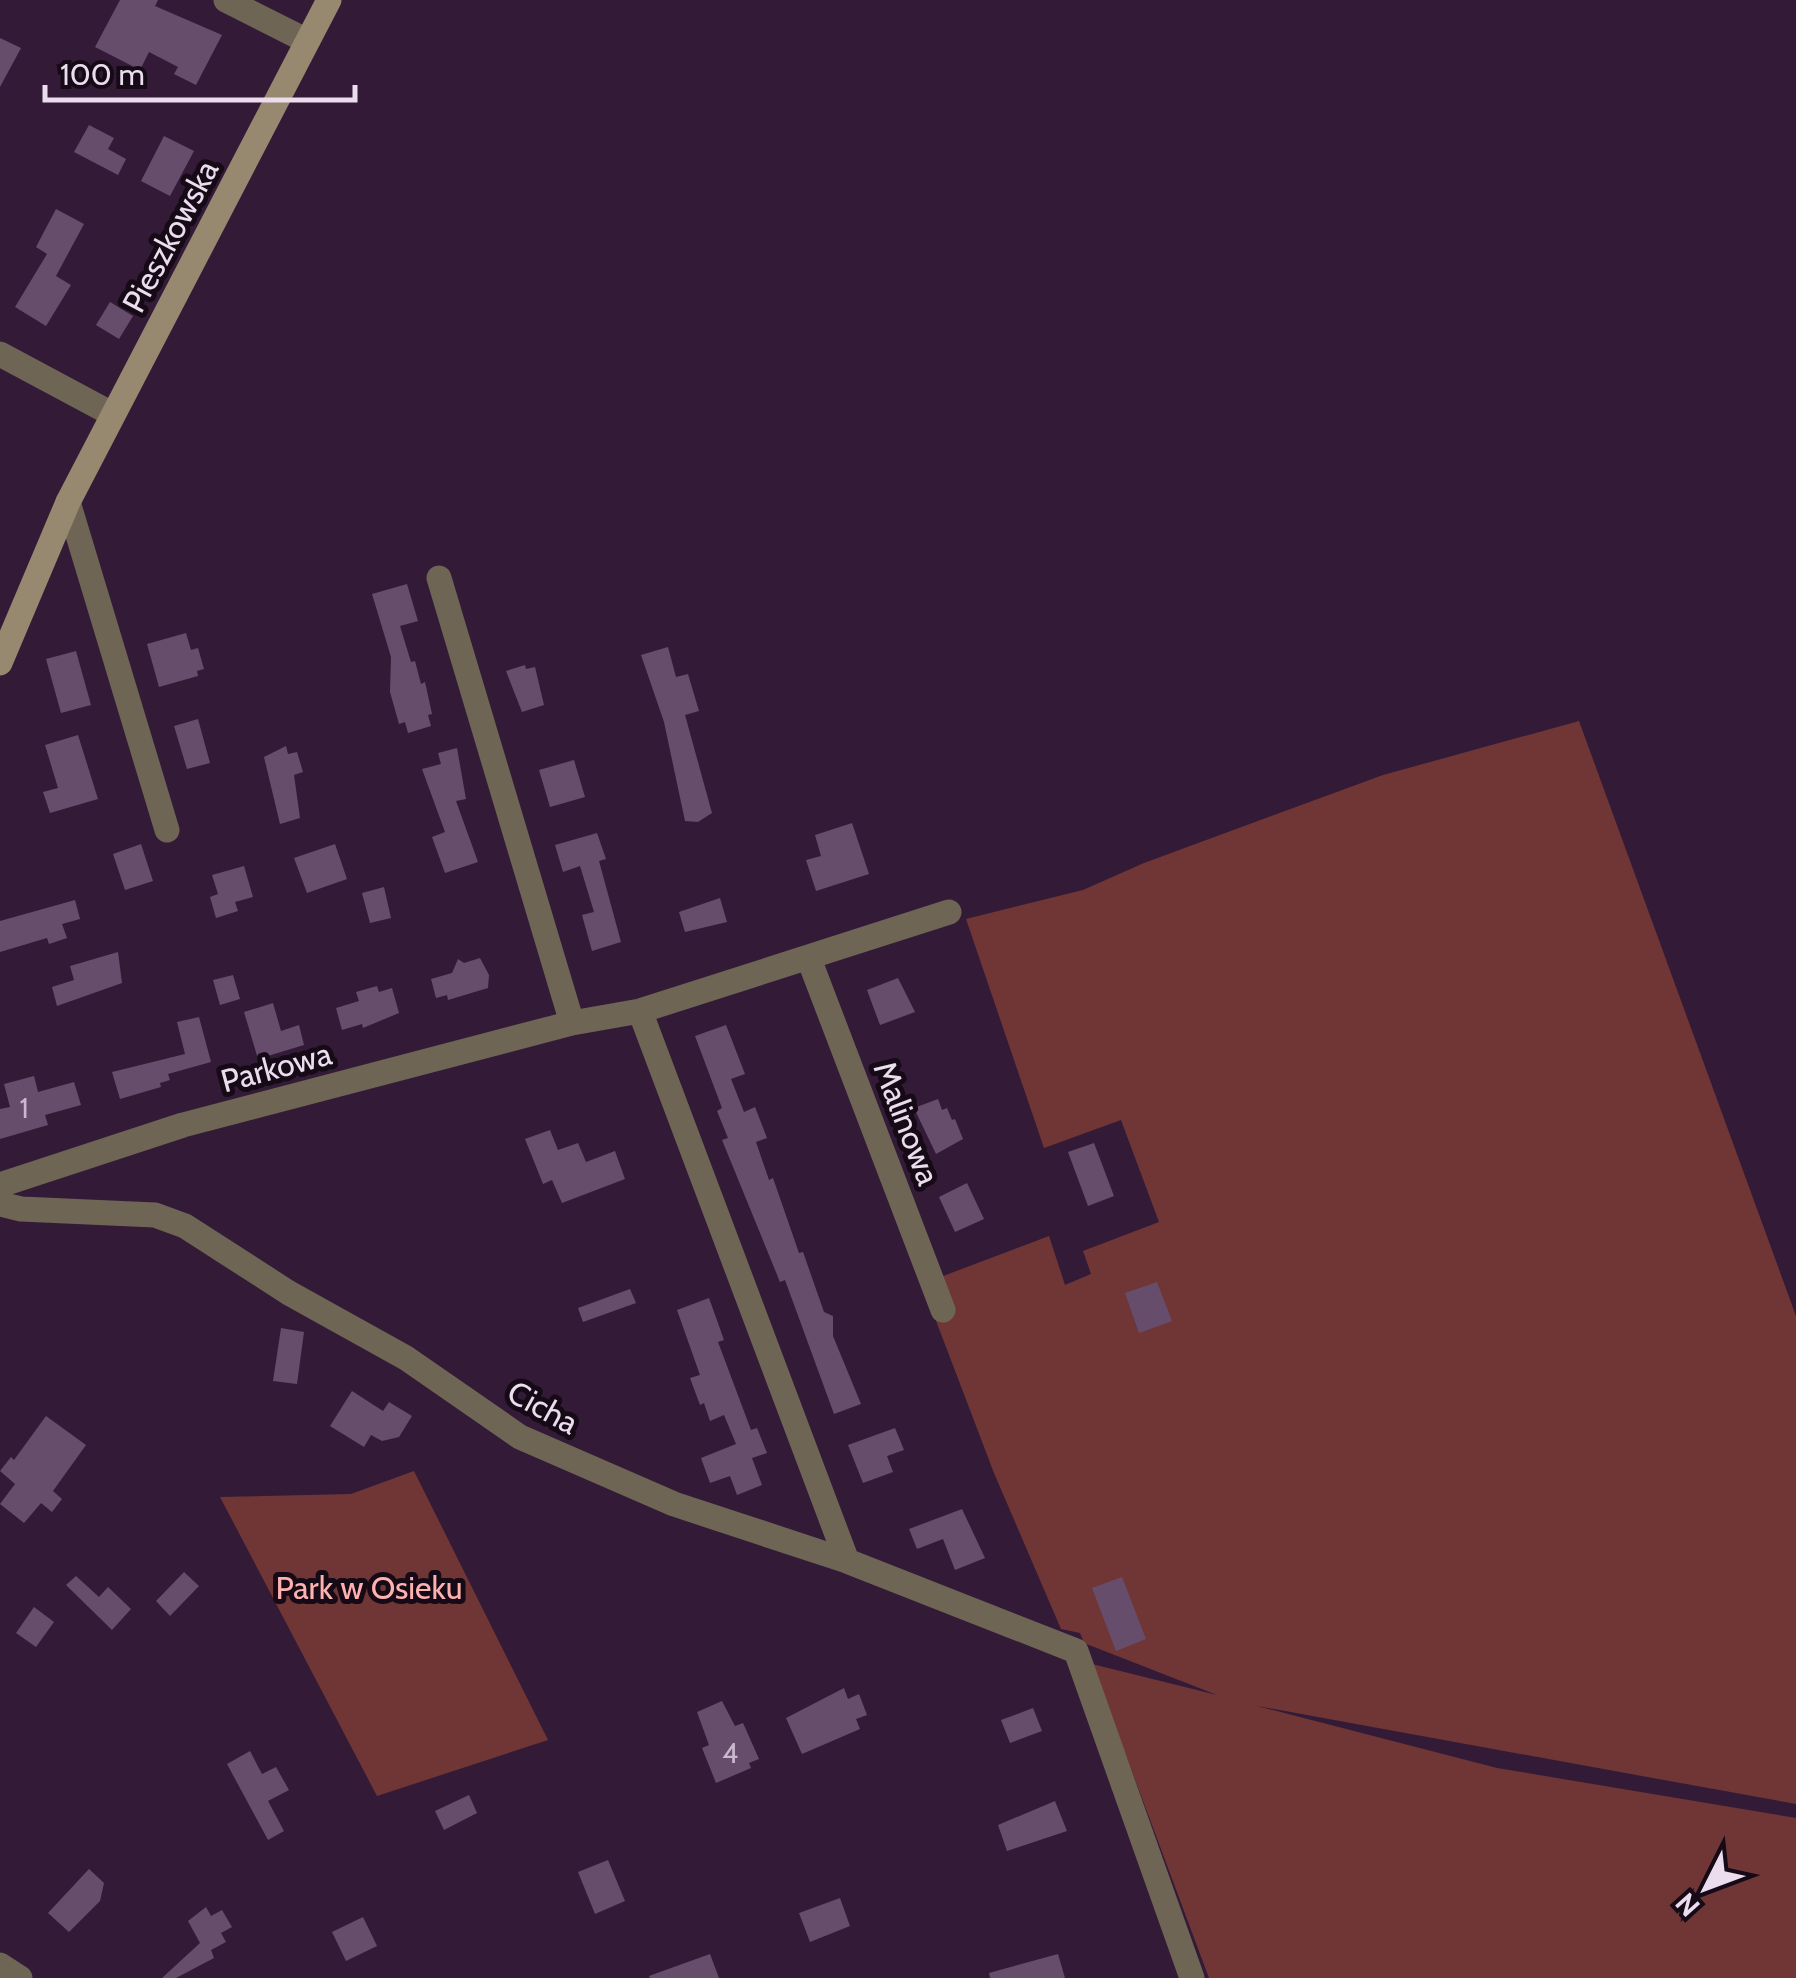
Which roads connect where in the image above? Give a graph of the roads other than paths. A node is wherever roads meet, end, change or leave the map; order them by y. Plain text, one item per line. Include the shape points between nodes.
1 (226, 0) edge
2 (330, 0) edge
3 (307, 41) junction
4 (0, 354) edge
5 (112, 414) junction
6 (68, 502) junction
7 (439, 578) dead end
8 (0, 663) edge
9 (168, 830) dead end
10 (949, 912) dead end
11 (809, 959) junction
12 (640, 1011) junction
13 (572, 1023) junction
14 (0, 1185) edge
15 (0, 1204) edge
16 (943, 1310) dead end
17 (847, 1561) junction
18 (0, 1965) edge
19 (20, 1978) edge
20 (1192, 1978) edge

1 - 3 street
2 - 3 street, Pieszkowska
3 - 5 street, Pieszkowska
4 - 5 street
5 - 6 street, Pieszkowska
6 - 8 street, Pieszkowska
6 - 9 street
7 - 13 street
10 - 11 street, Parkowa
11 - 12 street, Parkowa
11 - 16 street, Malinowa
12 - 13 street, Parkowa
12 - 17 street
13 - 14 street, Parkowa via 183,1125
15 - 17 street, Cicha via 156,1215 186,1226 406,1358 520,1437 674,1504
17 - 20 street, Cicha via 1076,1651
18 - 19 street

